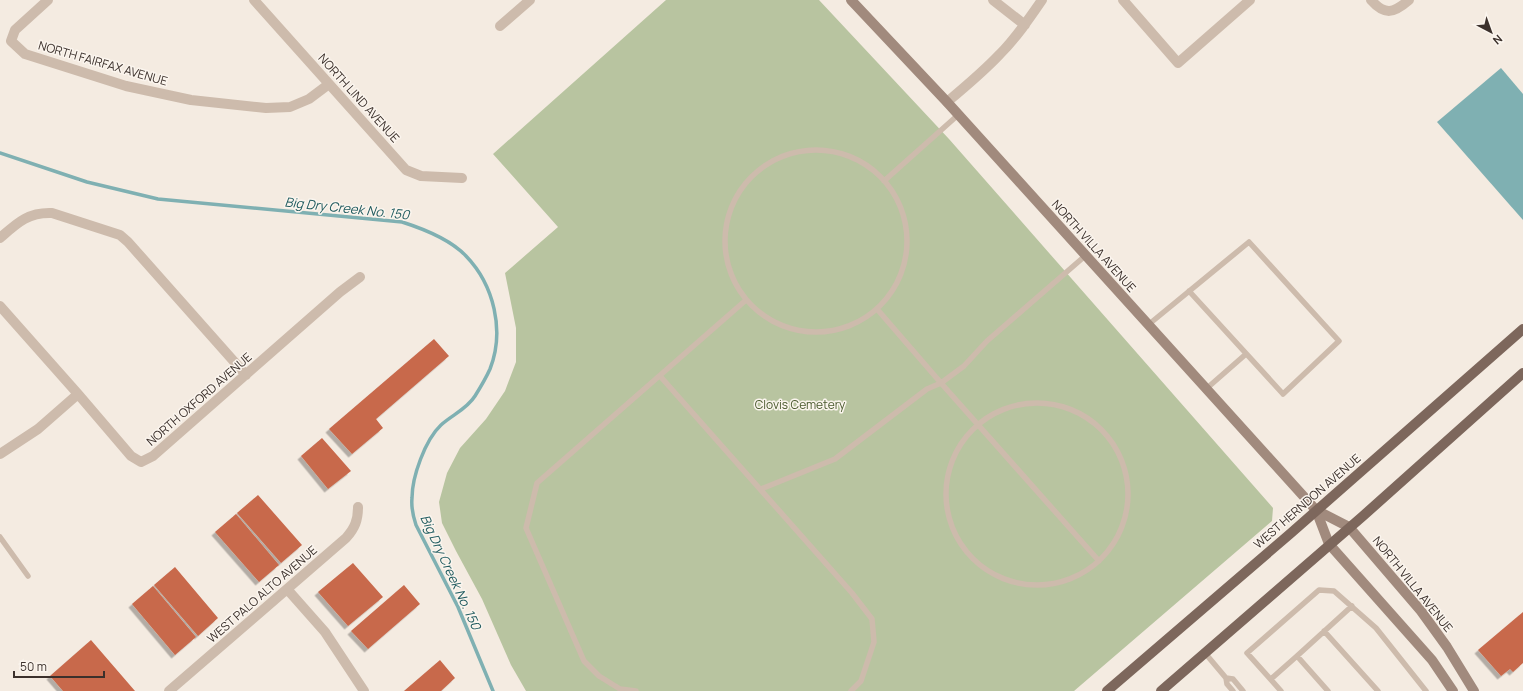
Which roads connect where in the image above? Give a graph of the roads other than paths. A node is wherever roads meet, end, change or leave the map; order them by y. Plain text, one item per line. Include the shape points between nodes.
1 (48, 0) edge
2 (530, 0) edge
3 (851, 0) edge
4 (993, 0) edge
5 (1042, 0) edge
6 (1123, 0) edge
7 (1250, 0) edge
8 (1371, 0) edge
9 (1409, 0) edge
10 (256, 1) edge
11 (1025, 25) junction
12 (500, 26) dead end
13 (329, 84) junction
14 (947, 102) junction
15 (958, 115) junction
16 (462, 178) dead end
17 (884, 181) junction
18 (0, 238) edge
19 (1085, 256) junction
20 (360, 277) dead end
21 (1189, 292) junction
22 (746, 300) junction
23 (0, 306) edge
24 (877, 309) junction
25 (1148, 325) junction
26 (1523, 329) edge
27 (1246, 354) junction
28 (1523, 373) edge
29 (246, 376) junction
30 (660, 376) junction
31 (942, 383) junction
32 (1206, 389) junction
33 (78, 394) junction
34 (978, 424) junction
35 (0, 454) edge
36 (760, 489) junction
37 (358, 507) dead end
38 (1316, 510) junction
39 (1349, 527) junction
40 (0, 537) edge
41 (1329, 544) junction
42 (1099, 561) junction
43 (28, 576) dead end
44 (287, 589) junction
45 (1352, 606) junction
46 (1324, 631) junction
47 (1205, 653) junction
48 (1297, 656) junction
49 (1226, 678) junction
50 (1271, 679) junction
51 (169, 691) edge
52 (364, 691) edge
53 (636, 691) edge
54 (851, 691) edge
55 (1107, 691) edge
56 (1161, 691) edge
57 (1233, 691) edge
58 (1243, 691) edge
59 (1282, 691) edge
60 (1328, 691) edge
61 (1378, 691) edge
62 (1426, 691) edge
63 (1453, 691) edge
64 (1474, 691) edge

1 - 13 street, NORTH FAIRFAX AVENUE via 15,30 11,41 25,54 126,86 191,100 266,108 290,107 309,99
2 - 12 street
3 - 14 main road, NORTH VILLA AVENUE
4 - 11 street
5 - 11 street
6 - 7 street via 1178,63
8 - 9 street via 1380,9 1388,11 1400,7
10 - 13 street, NORTH LIND AVENUE
11 - 14 street via 978,77
13 - 16 street, NORTH LIND AVENUE via 406,170 421,176
14 - 15 main road, NORTH VILLA AVENUE
15 - 17 lane
15 - 19 main road, NORTH VILLA AVENUE
17 - 22 lane via 862,162 839,153 815,150 791,154 768,163 747,181 732,204 725,231 726,258 735,284
17 - 24 lane via 896,197 905,220 907,244 903,268 893,290
18 - 29 street via 22,220 41,212 52,213 120,235
19 - 25 main road, NORTH VILLA AVENUE
19 - 31 lane
20 - 29 street, NORTH OXFORD AVENUE
21 - 25 lane
21 - 27 lane
21 - 27 lane via 1249,242 1339,341 1283,394
22 - 24 lane via 751,307 774,323 800,331 834,330 854,324
22 - 30 lane
23 - 33 street, NORTH OXFORD AVENUE
24 - 31 lane
25 - 32 main road, NORTH VILLA AVENUE
26 - 38 main road, WEST HERNDON AVENUE
27 - 32 lane
28 - 39 main road
29 - 33 street, NORTH OXFORD AVENUE via 153,456 141,462 131,456
30 - 36 lane
30 - 53 lane via 537,483 526,528 584,661 599,676 620,689
31 - 34 lane
31 - 36 lane via 927,389 835,460
32 - 38 main road, NORTH VILLA AVENUE
33 - 35 street via 38,429
34 - 42 lane
34 - 42 lane via 1000,410 1024,403 1050,404 1075,411 1096,424 1113,443 1124,466 1128,492 1125,517 1115,541
34 - 42 lane via 960,444 949,468 945,494 949,520 960,544 978,564 1000,578 1026,585 1052,584 1077,576
36 - 54 lane via 872,618 874,642 861,681
37 - 44 street, WEST PALO ALTO AVENUE via 353,530
38 - 39 main road, NORTH VILLA AVENUE
38 - 41 main road, NORTH VILLA AVENUE
38 - 55 main road, WEST HERNDON AVENUE
39 - 41 main road
39 - 64 main road, NORTH VILLA AVENUE via 1421,611
40 - 43 lane
41 - 47 main road
41 - 63 main road, NORTH VILLA AVENUE via 1427,654
44 - 51 street, WEST PALO ALTO AVENUE
44 - 52 street via 325,632
45 - 46 lane
45 - 50 lane via 1334,590 1319,590 1247,653
45 - 62 lane via 1376,628
46 - 48 lane
46 - 61 lane
47 - 49 lane
47 - 56 main road
48 - 50 lane
48 - 60 lane
49 - 57 lane
49 - 58 lane via 1233,679
50 - 59 lane

